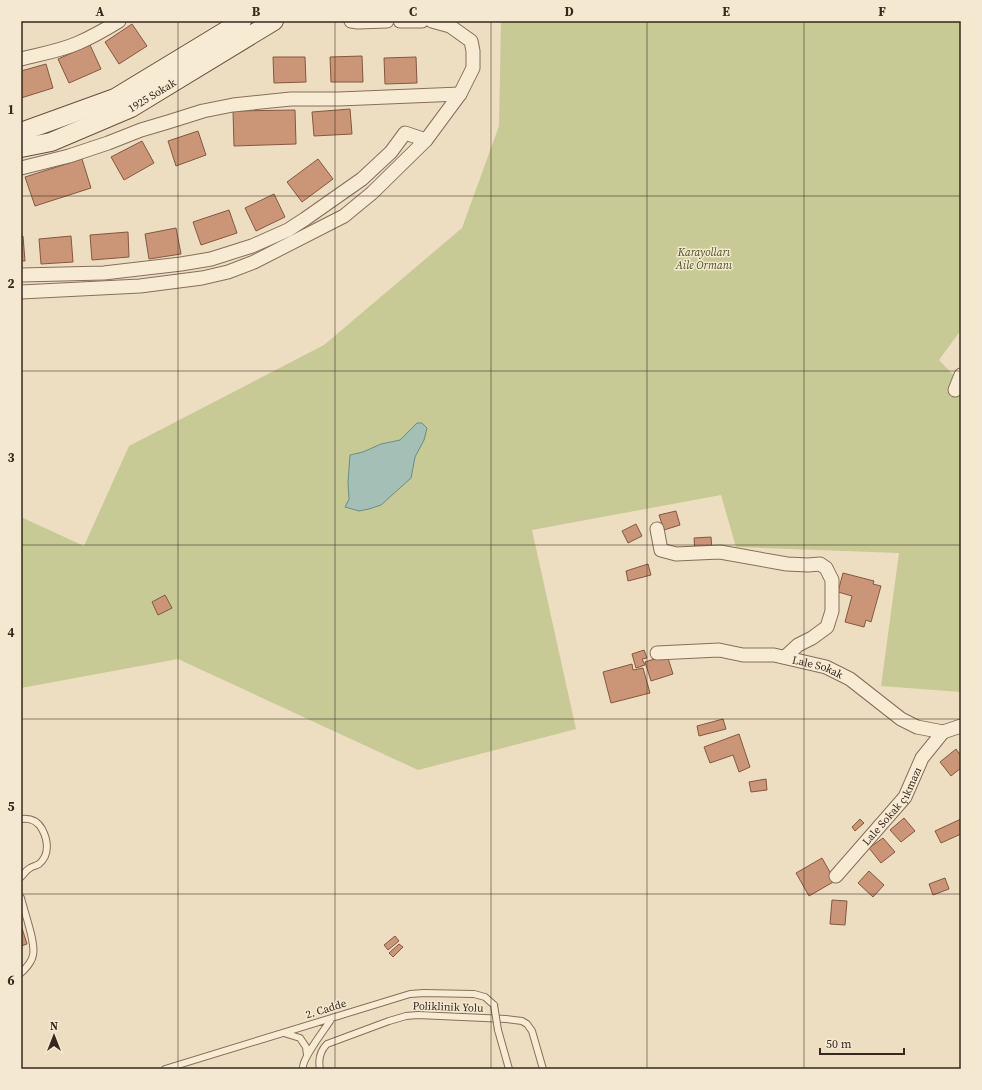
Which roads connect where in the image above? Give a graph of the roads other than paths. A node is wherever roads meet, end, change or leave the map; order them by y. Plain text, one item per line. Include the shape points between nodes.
1 (119, 21) edge
2 (242, 21) edge
3 (274, 21) edge
4 (351, 21) edge
5 (387, 21) edge
6 (400, 21) edge
7 (422, 21) edge
8 (432, 21) edge
9 (21, 59) edge
10 (460, 94) junction
11 (21, 132) edge
12 (426, 140) junction
13 (21, 148) edge
14 (21, 168) edge
15 (21, 275) edge
16 (21, 292) edge
17 (961, 375) edge
18 (955, 390) dead end
19 (657, 529) dead end
20 (657, 653) dead end
21 (785, 657) junction
22 (961, 726) edge
23 (943, 732) junction
24 (21, 819) edge
25 (836, 876) dead end
26 (21, 877) edge
27 (21, 898) edge
28 (21, 973) edge
29 (332, 1018) junction
30 (284, 1033) junction
31 (307, 1056) junction
32 (185, 1066) edge
33 (165, 1069) edge
34 (303, 1069) edge
35 (320, 1069) edge
36 (509, 1069) edge
37 (543, 1069) edge

1 - 9 street via 78,44
2 - 11 main road, 1925 Sokak via 115,98
3 - 13 main road, 1925 Sokak via 131,108 51,142
4 - 5 street
6 - 7 street
8 - 10 street via 450,26 471,41 473,68
10 - 12 street
10 - 14 street via 291,99 233,105 203,111 69,156
12 - 15 street via 405,133 391,152 362,179 288,230 252,246 211,259 181,264 104,273
12 - 16 street via 372,193 344,216 228,272 140,286
17 - 18 street
19 - 21 street via 662,550 676,554 720,552 787,564 820,564 826,568 832,580 832,611 827,627 798,645
20 - 21 street, Lale Sokak via 719,650 743,655
21 - 23 street, Lale Sokak via 826,667 850,679 901,719 917,727
22 - 23 street, Lale Sokak
23 - 25 street, Lale Sokak çıkmazı via 922,758 905,797
24 - 26 lane via 34,820 40,826 45,834 47,846 46,854 39,864 29,868
27 - 28 lane via 34,947 33,956
29 - 30 lane, 2. Cadde
29 - 31 lane
29 - 36 lane, 2. Cadde, bridge via 410,994 474,994 486,997 494,1006
30 - 31 lane via 300,1038 306,1047
30 - 32 lane, 2. Cadde
31 - 34 lane via 303,1062
32 - 33 lane, 2. Cadde
35 - 37 lane, Poliklinik Yolu via 320,1055 327,1044 389,1021 418,1015 522,1021 532,1031

